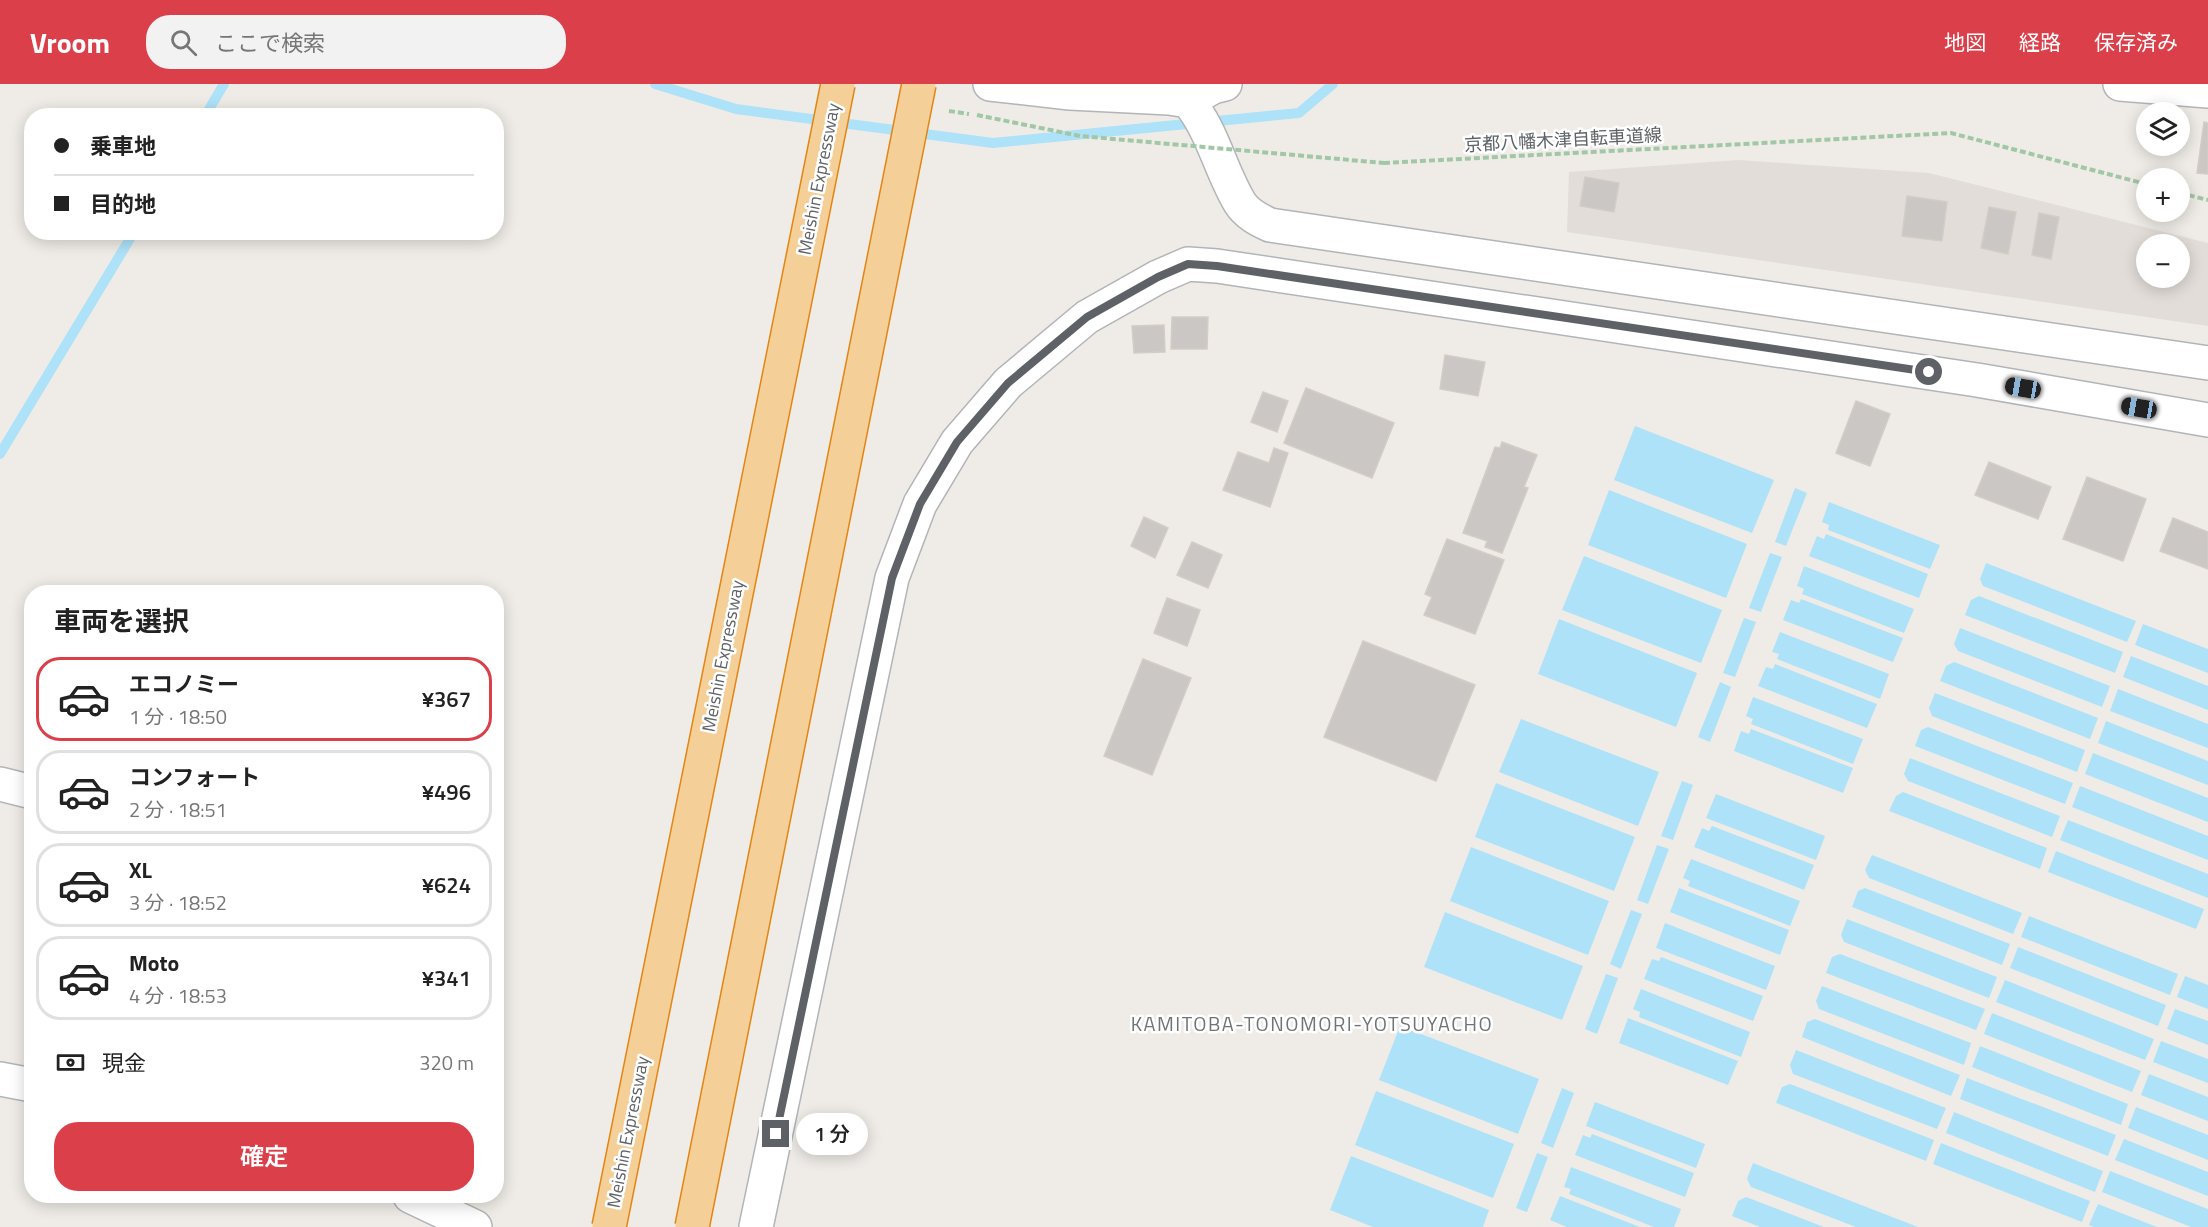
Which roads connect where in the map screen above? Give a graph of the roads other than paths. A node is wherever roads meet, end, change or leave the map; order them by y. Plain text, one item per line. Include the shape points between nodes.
1 (837, 84) edge
2 (920, 84) edge
3 (990, 84) edge
4 (1225, 84) edge
5 (2120, 84) edge
6 (2208, 92) edge
7 (1188, 101) junction
8 (2208, 363) edge
9 (2208, 420) edge
10 (0, 784) edge
11 (24, 790) edge
12 (0, 1079) edge
13 (24, 1084) edge
14 (425, 1203) edge
15 (475, 1227) edge
16 (609, 1227) edge
17 (692, 1227) edge
18 (756, 1227) edge

1 - 16 highway, Meishin Expressway, bridge
2 - 17 highway, bridge
3 - 7 street
4 - 7 street
5 - 6 street
7 - 8 street via 1205,127 1241,204 1270,225
9 - 18 street via 1977,380 1217,266 1188,264 1158,277 1087,317 1008,383 957,442 920,504 892,578
10 - 11 street
12 - 13 street
14 - 15 street

